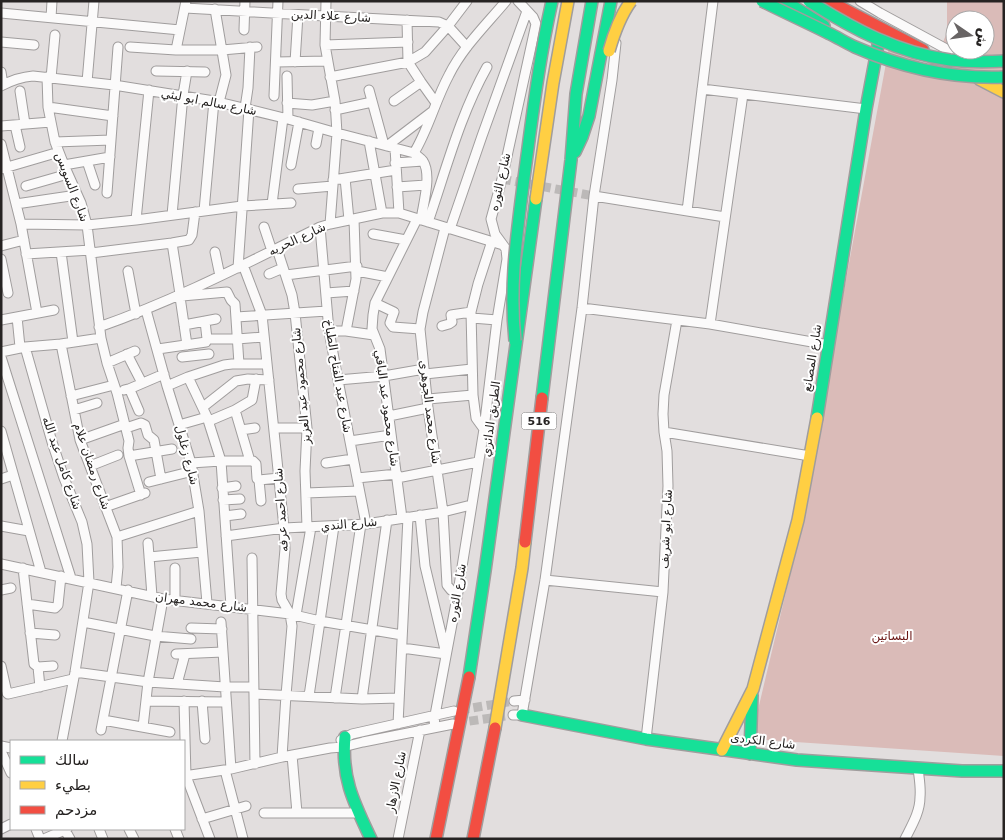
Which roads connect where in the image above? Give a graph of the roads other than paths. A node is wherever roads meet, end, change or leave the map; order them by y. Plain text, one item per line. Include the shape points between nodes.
1 (52, 1) edge
2 (94, 1) edge
3 (245, 1) edge
4 (278, 1) edge
5 (326, 1) edge
6 (467, 1) edge
7 (506, 1) edge
8 (518, 1) edge
9 (552, 1) edge
10 (568, 1) edge
11 (592, 1) edge
12 (611, 1) edge
13 (623, 1) edge
14 (631, 1) edge
15 (713, 1) edge
16 (762, 1) edge
17 (772, 1) edge
18 (786, 1) edge
19 (809, 1) edge
20 (829, 1) edge
21 (860, 1) edge
22 (185, 3) edge
23 (215, 9) junction
24 (244, 11) junction
25 (527, 11) junction
26 (1, 13) edge
27 (278, 13) junction
28 (298, 15) junction
29 (325, 16) junction
30 (51, 18) junction
31 (407, 20) junction
32 (92, 22) junction
33 (448, 26) junction
34 (881, 29) junction
35 (180, 30) junction
36 (244, 30) dead end
37 (55, 35) dead end
38 (1, 42) edge
39 (408, 42) junction
40 (34, 45) dead end
41 (325, 45) junction
42 (118, 47) dead end
43 (130, 47) dead end
44 (467, 47) junction
45 (855, 47) junction
46 (176, 50) junction
47 (222, 50) junction
48 (876, 59) junction
49 (327, 61) junction
50 (1004, 61) edge
51 (276, 62) junction
52 (295, 62) junction
53 (408, 62) junction
54 (487, 67) dead end
55 (156, 71) dead end
56 (187, 71) junction
57 (1, 72) edge
58 (205, 72) dead end
59 (287, 76) dead end
60 (330, 77) junction
61 (49, 78) junction
62 (989, 78) junction
63 (1004, 78) edge
64 (87, 82) junction
65 (421, 82) junction
66 (114, 85) junction
67 (2, 86) edge
68 (702, 89) junction
69 (149, 90) junction
70 (369, 90) dead end
71 (20, 91) dead end
72 (1004, 92) edge
73 (743, 94) junction
74 (183, 95) junction
75 (274, 96) dead end
76 (394, 101) dead end
77 (216, 102) junction
78 (372, 102) junction
79 (287, 103) junction
80 (48, 106) junction
81 (335, 106) junction
82 (591, 106) junction
83 (435, 107) junction
84 (247, 108) junction
85 (866, 109) junction
86 (112, 116) junction
87 (285, 118) junction
88 (51, 122) junction
89 (299, 122) junction
90 (25, 124) junction
91 (15, 125) junction
92 (1, 126) edge
93 (319, 128) junction
94 (337, 133) junction
95 (111, 140) junction
96 (369, 141) junction
97 (56, 142) junction
98 (1, 144) edge
99 (316, 144) dead end
100 (20, 147) dead end
101 (388, 147) junction
102 (59, 152) junction
103 (414, 153) junction
104 (110, 157) junction
105 (571, 160) junction
106 (87, 161) junction
107 (423, 161) junction
108 (291, 164) dead end
109 (64, 165) junction
110 (396, 167) junction
111 (4, 168) edge
112 (375, 173) junction
113 (68, 174) junction
114 (345, 178) junction
115 (333, 183) junction
116 (95, 185) dead end
117 (426, 185) junction
118 (26, 186) dead end
119 (397, 186) junction
120 (298, 189) dead end
121 (107, 193) dead end
122 (78, 195) junction
123 (594, 196) junction
124 (292, 203) dead end
125 (16, 204) junction
126 (272, 204) junction
127 (242, 206) junction
128 (204, 211) junction
129 (687, 211) junction
130 (195, 212) junction
131 (382, 213) junction
132 (399, 213) junction
133 (172, 215) junction
134 (726, 217) junction
135 (352, 219) junction
136 (136, 220) junction
137 (422, 220) junction
138 (21, 224) junction
139 (330, 224) junction
140 (87, 225) junction
141 (264, 227) dead end
142 (320, 227) junction
143 (447, 228) junction
144 (373, 234) dead end
145 (24, 240) junction
146 (406, 240) junction
147 (492, 241) junction
148 (172, 243) junction
149 (504, 245) junction
150 (1, 246) edge
151 (274, 250) junction
152 (61, 252) junction
153 (91, 252) junction
154 (215, 252) dead end
155 (26, 254) junction
156 (1, 259) edge
157 (240, 267) junction
158 (357, 269) junction
159 (324, 270) junction
160 (128, 271) dead end
161 (285, 272) junction
162 (269, 274) dead end
163 (220, 276) junction
164 (388, 277) junction
165 (354, 291) junction
166 (8, 293) edge
167 (326, 293) junction
168 (178, 296) junction
169 (375, 303) junction
170 (582, 308) junction
171 (54, 310) dead end
172 (146, 310) junction
173 (327, 311) junction
174 (37, 313) junction
175 (295, 313) junction
176 (136, 314) junction
177 (262, 315) junction
178 (472, 315) junction
179 (18, 317) junction
180 (236, 317) junction
181 (216, 319) dead end
182 (1, 320) edge
183 (497, 320) junction
184 (677, 320) junction
185 (205, 321) junction
186 (710, 324) junction
187 (184, 325) junction
188 (99, 326) junction
189 (442, 326) dead end
190 (420, 329) junction
191 (329, 331) junction
192 (346, 331) junction
193 (374, 335) junction
194 (264, 337) junction
195 (101, 338) junction
196 (207, 339) junction
197 (237, 339) junction
198 (515, 341) junction
199 (73, 342) junction
200 (61, 344) junction
201 (183, 345) junction
202 (829, 345) junction
203 (23, 347) junction
204 (158, 349) junction
205 (1, 352) edge
206 (209, 354) dead end
207 (1, 357) edge
208 (107, 363) junction
209 (239, 364) junction
210 (267, 364) junction
211 (472, 369) junction
212 (425, 372) junction
213 (164, 374) junction
214 (384, 376) junction
215 (188, 377) junction
216 (256, 379) junction
217 (269, 380) junction
218 (338, 380) junction
219 (142, 383) junction
220 (167, 386) junction
221 (116, 389) junction
222 (130, 389) junction
223 (473, 395) junction
224 (71, 396) junction
225 (97, 403) dead end
226 (428, 404) junction
227 (203, 406) junction
228 (74, 410) junction
229 (235, 410) junction
230 (138, 411) dead end
231 (389, 416) junction
232 (208, 419) junction
233 (179, 425) junction
234 (125, 426) junction
235 (255, 428) dead end
236 (274, 428) junction
237 (307, 428) junction
238 (484, 429) junction
239 (241, 430) junction
240 (1, 431) edge
241 (664, 432) junction
242 (392, 434) junction
243 (80, 440) junction
244 (350, 442) junction
245 (172, 449) dead end
246 (156, 452) junction
247 (118, 455) dead end
248 (129, 456) junction
249 (810, 456) junction
250 (353, 459) junction
251 (220, 461) junction
252 (250, 461) junction
253 (478, 462) junction
254 (326, 463) dead end
255 (90, 466) junction
256 (192, 467) junction
257 (438, 469) junction
258 (14, 475) junction
259 (397, 476) junction
260 (279, 478) junction
261 (357, 478) junction
262 (1, 479) edge
263 (161, 479) junction
264 (260, 480) junction
265 (149, 482) dead end
266 (236, 486) dead end
267 (222, 488) junction
268 (359, 492) junction
269 (306, 493) junction
270 (223, 500) junction
271 (261, 501) dead end
272 (471, 505) junction
273 (105, 507) junction
274 (199, 511) junction
275 (443, 512) junction
276 (420, 515) junction
277 (225, 516) junction
278 (405, 518) junction
279 (387, 520) junction
280 (364, 524) junction
281 (1, 526) edge
282 (334, 526) junction
283 (309, 527) junction
284 (284, 528) junction
285 (29, 532) junction
286 (117, 536) junction
287 (226, 536) junction
288 (148, 543) dead end
289 (202, 552) junction
290 (149, 557) junction
291 (252, 558) dead end
292 (1, 564) edge
293 (23, 568) junction
294 (175, 568) dead end
295 (41, 572) junction
296 (62, 576) junction
297 (71, 578) junction
298 (545, 580) junction
299 (89, 582) junction
300 (12, 588) dead end
301 (116, 588) junction
302 (1, 590) edge
303 (128, 590) junction
304 (458, 592) junction
305 (663, 592) junction
306 (152, 596) junction
307 (163, 598) junction
308 (175, 600) junction
309 (207, 603) junction
310 (27, 604) junction
311 (231, 606) junction
312 (252, 609) junction
313 (293, 614) junction
314 (320, 621) junction
315 (83, 622) junction
316 (346, 626) junction
317 (191, 628) dead end
318 (120, 629) junction
319 (371, 630) junction
320 (30, 633) junction
321 (56, 635) dead end
322 (402, 635) junction
323 (155, 636) junction
324 (191, 639) dead end
325 (402, 648) junction
326 (223, 652) junction
327 (446, 654) junction
328 (1, 666) edge
329 (53, 666) dead end
330 (38, 667) junction
331 (74, 675) junction
332 (111, 677) junction
333 (148, 682) junction
334 (177, 684) junction
335 (40, 687) junction
336 (225, 687) junction
337 (753, 688) junction
338 (254, 690) junction
339 (286, 695) junction
340 (309, 696) junction
341 (335, 698) junction
342 (399, 698) junction
343 (362, 699) junction
344 (524, 700) junction
345 (146, 701) junction
346 (184, 701) junction
347 (514, 701) tunnel mouth
348 (202, 702) junction
349 (226, 702) junction
350 (454, 710) tunnel mouth
351 (435, 715) junction
352 (518, 715) joint
353 (398, 724) junction
354 (453, 724) tunnel mouth
355 (143, 727) junction
356 (434, 727) junction
357 (420, 730) junction
358 (170, 732) dead end
359 (205, 738) dead end
360 (646, 739) junction
361 (62, 740) edge
362 (185, 740) edge
363 (344, 742) junction
364 (722, 750) junction
365 (1, 751) edge
366 (750, 754) junction
367 (287, 756) junction
368 (255, 764) junction
369 (918, 768) junction
370 (228, 770) junction
371 (1004, 770) edge
372 (10, 771) edge
373 (185, 776) edge
374 (246, 806) dead end
375 (235, 810) junction
376 (264, 813) dead end
377 (297, 813) junction
378 (359, 814) junction
379 (202, 819) junction
380 (64, 830) edge
381 (42, 839) edge
382 (210, 839) edge
383 (243, 839) edge
384 (371, 839) edge
385 (398, 839) edge
386 (436, 839) edge
387 (473, 839) edge
388 (906, 839) edge

1 - 30 street
2 - 32 street
3 - 24 street
4 - 27 street
5 - 29 street
6 - 33 street
7 - 44 street
8 - 25 street
9 - 198 main road, bridge via 544,37 514,258 512,320
10 - 198 main road, الطريق الدائري / 516
11 - 105 main road, 516 via 576,94
12 - 82 main road
13 - 123 street
14 - 82 main road, bridge via 616,28
15 - 68 street
16 - 45 main road, bridge
17 - 48 main road
18 - 45 main road, bridge
19 - 50 main road, bridge via 880,41 917,54 957,61
20 - 34 main road
21 - 62 street
22 - 23 street, شارع علاء الدين
22 - 35 street
23 - 24 street, شارع علاء الدين
23 - 47 street
24 - 27 street, شارع علاء الدين
24 - 36 street
25 - 143 street, شارع محمد الجوهرى
25 - 149 street, شارع الثوره via 533,17 535,27 492,219 495,234
26 - 30 street
27 - 28 street, شارع علاء الدين
27 - 51 street
28 - 29 street, شارع علاء الدين
28 - 52 street
29 - 31 street, شارع علاء الدين
29 - 41 street
30 - 32 street
31 - 33 street, شارع علاء الدين via 438,22
31 - 39 street
32 - 35 street
32 - 64 street
33 - 44 street
33 - 53 street via 425,52
34 - 48 main road, شارع المصانع
34 - 62 main road
35 - 46 street
37 - 61 street, شارع السويس
38 - 40 street
39 - 41 street
39 - 53 street
41 - 49 street
42 - 66 street
43 - 46 street
44 - 83 street via 449,74
45 - 63 main road, bridge via 933,73
46 - 47 street
47 - 77 street via 226,78
47 - 84 street via 253,47
48 - 85 main road, شارع المصانع
49 - 52 street
49 - 60 street
51 - 52 street
51 - 75 street
53 - 60 street
53 - 65 street
54 - 137 street
55 - 56 street
56 - 58 street
56 - 74 street
57 - 67 street
59 - 79 street
60 - 81 street
61 - 64 street, شارع سالم ابو ليثي
61 - 67 street, شارع سالم ابو ليثي via 23,77
61 - 80 street, شارع السويس
62 - 63 main road
62 - 72 main road
64 - 66 street, شارع سالم ابو ليثي
65 - 76 street
65 - 83 street
66 - 69 street, شارع سالم ابو ليثي
66 - 86 street
68 - 73 street
68 - 129 street
69 - 74 street, شارع سالم ابو ليثي
69 - 136 street
70 - 78 street
71 - 90 street
73 - 85 street
73 - 134 street
74 - 77 street, شارع سالم ابو ليثي
74 - 133 street
77 - 84 street, شارع سالم ابو ليثي
77 - 128 street
78 - 81 street
78 - 101 street
79 - 81 street
79 - 87 street
80 - 86 street
80 - 88 street, شارع السويس
81 - 94 street
82 - 105 main road
83 - 101 street
83 - 103 street via 426,133
84 - 87 street, شارع سالم ابو ليثي
84 - 127 street
85 - 202 main road, شارع المصانع
86 - 95 street
87 - 89 street, شارع سالم ابو ليثي
87 - 126 street
88 - 90 street
88 - 97 street, شارع السويس
89 - 93 street, شارع سالم ابو ليثي
89 - 108 street
90 - 91 street
91 - 92 street
91 - 100 street
93 - 94 street, شارع سالم ابو ليثي
93 - 99 street
94 - 96 street, شارع سالم ابو ليثي
94 - 115 street
95 - 97 street
95 - 104 street
96 - 101 street, شارع سالم ابو ليثي
96 - 112 street
97 - 102 street, شارع السويس
98 - 111 street
101 - 103 street, شارع سالم ابو ليثي
101 - 110 street
102 - 109 street, شارع السويس
102 - 111 street
103 - 107 street
104 - 106 street
104 - 121 street
105 - 387 main road, 516 via 522,568
106 - 109 street
106 - 116 street
107 - 110 street
107 - 117 street
109 - 113 street, شارع السويس
110 - 112 street
110 - 119 street
111 - 125 street
112 - 114 street
112 - 131 street
113 - 118 street
113 - 122 street, شارع السويس
114 - 115 street
114 - 135 street
115 - 120 street
115 - 139 street
117 - 119 street
117 - 137 street
119 - 132 street
122 - 125 street
122 - 140 street, شارع السويس
123 - 129 street
123 - 170 street
124 - 126 street
125 - 138 street
126 - 127 street
127 - 128 street
127 - 157 street
128 - 130 street
129 - 134 street
130 - 133 street
130 - 148 street via 189,240
131 - 132 street, شارع الحريه
131 - 135 street, شارع الحريه
132 - 137 street, شارع الحريه
133 - 136 street
134 - 186 street
135 - 139 street, شارع الحريه
135 - 158 street
136 - 140 street
137 - 143 street, شارع الحريه
137 - 146 street, شارع محمود عبد الباقي
138 - 140 street
138 - 145 street
139 - 142 street, شارع الحريه
140 - 153 street, شارع السويس
141 - 151 street, شارع محمود عبد العزيز
142 - 151 street, شارع الحريه
142 - 159 street, شارع عبد الفتاح الطباخ
143 - 147 street, شارع الحريه
143 - 190 street, شارع محمد الجوهرى
144 - 146 street
145 - 150 street
145 - 155 street
146 - 164 street, شارع محمود عبد الباقي
147 - 149 street, شارع الحريه
147 - 178 street
148 - 153 street
148 - 168 street
149 - 183 street, شارع الثوره via 507,260
151 - 157 street, شارع الحريه
151 - 161 street, شارع محمود عبد العزيز
152 - 153 street
152 - 155 street
152 - 199 street
153 - 188 street, شارع السويس
154 - 163 street
155 - 174 street
156 - 166 street
157 - 163 street, شارع الحريه
157 - 177 street, شارع احمد عرفه
158 - 159 street
158 - 164 street
158 - 165 street
159 - 161 street
159 - 167 street, شارع عبد الفتاح الطباخ
160 - 176 street
161 - 162 street
161 - 175 street, شارع محمود عبد العزيز
163 - 168 street, شارع الحريه
164 - 169 street, شارع محمود عبد الباقي
165 - 167 street
165 - 192 street
167 - 173 street, شارع عبد الفتاح الطباخ
168 - 172 street, شارع الحريه
168 - 180 street via 227,292 235,304
168 - 187 street
169 - 190 street via 394,312 390,324 393,327
169 - 193 street, شارع محمود عبد الباقي
170 - 184 street
170 - 298 street
171 - 174 street
172 - 176 street, شارع الحريه
172 - 204 street, شارع زغلول
173 - 175 street
173 - 191 street, شارع عبد الفتاح الطباخ
174 - 179 street
175 - 177 street
175 - 237 street, شارع محمود عبد العزيز
176 - 188 street, شارع الحريه
177 - 180 street
177 - 194 street, شارع احمد عرفه
178 - 183 street
178 - 189 street via 451,315 452,322
178 - 211 street
179 - 182 street
179 - 203 street, شارع كامل عبد الله
180 - 197 street
181 - 185 street
183 - 238 street, شارع الثوره
184 - 186 street
184 - 241 street, شارع ابو شريف via 664,396
185 - 187 street
185 - 196 street
186 - 202 street
187 - 201 street
188 - 195 street, شارع السويس
190 - 212 street, شارع محمد الجوهرى
191 - 192 street
191 - 218 street, شارع عبد الفتاح الطباخ
192 - 193 street
193 - 214 street, شارع محمود عبد الباقي via 380,349
194 - 197 street
194 - 210 street, شارع احمد عرفه
195 - 199 street
195 - 208 street, شارع السويس
196 - 197 street
196 - 201 street via 206,342
197 - 209 street
198 - 386 main road, الطريق الدائري / 516 via 476,632
199 - 200 street
200 - 203 street
200 - 224 street, شارع رمضان علام
201 - 204 street
201 - 206 street via 183,360
202 - 249 main road, شارع المصانع
203 - 205 street
203 - 299 street, شارع كامل عبد الله via 64,478 82,522
204 - 213 street, شارع زغلول
207 - 297 street
208 - 219 street via 131,352
208 - 221 street, شارع السويس
209 - 210 street
209 - 215 street via 224,365
210 - 217 street, شارع احمد عرفه
211 - 212 street
211 - 223 street
212 - 214 street
212 - 226 street, شارع محمد الجوهرى
213 - 219 street
213 - 220 street, شارع زغلول
214 - 218 street
214 - 231 street, شارع محمود عبد الباقي
215 - 220 street
215 - 227 street
216 - 217 street
216 - 227 street via 236,381
216 - 229 street via 252,400
217 - 236 street, شارع احمد عرفه
218 - 244 street, شارع عبد الفتاح الطباخ
219 - 222 street
220 - 233 street, شارع زغلول
221 - 222 street
221 - 224 street
221 - 234 street, شارع السويس
222 - 230 street
223 - 226 street
223 - 238 street via 476,418
224 - 228 street, شارع رمضان علام
225 - 228 street
226 - 231 street
226 - 257 street, شارع محمد الجوهرى
227 - 232 street
228 - 243 street, شارع رمضان علام
229 - 232 street
229 - 239 street
231 - 242 street, شارع محمود عبد الباقي
232 - 233 street
232 - 251 street
233 - 256 street, شارع زغلول
234 - 243 street
234 - 246 street via 143,423 154,440
234 - 248 street, شارع السويس
235 - 239 street
236 - 237 street
236 - 260 street, شارع احمد عرفه
237 - 269 street, شارع محمود عبد العزيز
238 - 253 street, شارع الثوره
239 - 252 street
240 - 258 street
241 - 249 street
241 - 305 street, شارع ابو شريف via 668,486
242 - 244 street
242 - 259 street, شارع محمود عبد الباقي
243 - 255 street, شارع رمضان علام
244 - 250 street, شارع عبد الفتاح الطباخ
245 - 246 street
246 - 248 street
246 - 263 street
247 - 255 street
248 - 273 street, شارع السويس via 143,494
249 - 337 main road, شارع المصانع via 798,520
250 - 254 street
250 - 261 street, شارع عبد الفتاح الطباخ
251 - 252 street
251 - 256 street
251 - 267 street
252 - 264 street via 256,464 256,477
253 - 257 street
253 - 272 street, شارع الثوره
255 - 273 street, شارع رمضان علام
256 - 263 street
256 - 274 street, شارع زغلول
257 - 259 street
257 - 275 street, شارع محمد الجوهرى
258 - 262 street
258 - 285 street
259 - 261 street
259 - 278 street, شارع محمود عبد الباقي
260 - 264 street
260 - 284 street, شارع احمد عرفه
261 - 268 street, شارع عبد الفتاح الطباخ
263 - 265 street
264 - 271 street
266 - 267 street
267 - 270 street
268 - 269 street
268 - 280 street, شارع عبد الفتاح الطباخ
269 - 283 street, شارع محمود عبد العزيز
270 - 277 street
270 - 277 street via 239,508
272 - 275 street, شارع الندي
272 - 304 street, شارع الثوره
273 - 286 street, شارع رمضان علام
274 - 286 street
274 - 289 street, شارع زغلول
275 - 276 street, شارع الندي
275 - 304 street, شارع محمد الجوهرى via 447,585
276 - 278 street, شارع الندي
276 - 327 street via 425,566
277 - 287 street
278 - 279 street, شارع الندي
278 - 322 street, شارع محمود عبد الباقي
279 - 280 street, شارع الندي
279 - 319 street
280 - 282 street, شارع الندي
280 - 316 street
281 - 285 street
282 - 283 street, شارع الندي
282 - 314 street
283 - 284 street, شارع الندي
283 - 313 street, شارع محمود عبد العزيز
284 - 287 street, شارع الندي
284 - 313 street, شارع احمد عرفه via 282,600
285 - 295 street
286 - 301 street, شارع رمضان علام
287 - 311 street
288 - 290 street
289 - 290 street
289 - 309 street, شارع زغلول
290 - 306 street
291 - 312 street
292 - 293 street, شارع محمد مهران
293 - 295 street, شارع محمد مهران
293 - 310 street
294 - 308 street
295 - 296 street, شارع محمد مهران
296 - 297 street, شارع محمد مهران
296 - 310 street via 55,608
297 - 299 street, شارع محمد مهران
298 - 305 street
298 - 344 street
299 - 301 street, شارع محمد مهران
299 - 315 street, شارع كامل عبد الله
300 - 302 street
301 - 303 street, شارع محمد مهران
303 - 306 street, شارع محمد مهران
303 - 318 street
304 - 327 street, شارع الثوره
305 - 360 street, شارع ابو شريف
306 - 307 street, شارع محمد مهران
307 - 308 street, شارع محمد مهران
307 - 323 street
308 - 309 street, شارع محمد مهران
309 - 311 street, شارع محمد مهران
310 - 320 street
311 - 312 street, شارع محمد مهران
312 - 313 street, شارع محمد مهران
312 - 338 street
313 - 314 street, شارع محمد مهران
313 - 339 street, شارع احمد عرفه
314 - 316 street, شارع محمد مهران
314 - 340 street
315 - 318 street
315 - 331 street, شارع كامل عبد الله
316 - 319 street, شارع محمد مهران
316 - 341 street
317 - 326 street via 222,626
318 - 323 street
318 - 332 street
319 - 322 street, شارع محمد مهران
319 - 343 street
320 - 321 street
320 - 330 street via 34,664
322 - 325 street, شارع محمود عبد الباقي
323 - 324 street
323 - 333 street
325 - 327 street
325 - 342 street, شارع محمود عبد الباقي
326 - 334 street via 180,654
326 - 336 street
327 - 351 street, شارع الثوره
328 - 335 street via 6,693
329 - 330 street
330 - 335 street
331 - 332 street
331 - 335 street
331 - 361 street, شارع كامل عبد الله
332 - 333 street
332 - 355 street via 102,725
333 - 334 street
333 - 345 street
334 - 336 street
336 - 338 street
336 - 349 street
337 - 364 main road, شارع المصانع
337 - 366 main road, شارع المصانع
338 - 339 street
338 - 368 street
339 - 340 street
339 - 367 street, شارع احمد عرفه
340 - 341 street
341 - 343 street
342 - 343 street
342 - 353 street, شارع محمود عبد الباقي
344 - 347 street
344 - 352 street
345 - 346 street
345 - 355 street
346 - 348 street
346 - 362 street
348 - 349 street
348 - 359 street
349 - 370 street
350 - 351 street
351 - 353 street
351 - 356 street, شارع الثوره
352 - 360 main road, شارع الكردى
353 - 363 street via 352,734
354 - 356 street
355 - 358 street
356 - 357 street
357 - 363 street
357 - 385 street, شارع الازهار
360 - 364 main road, شارع الكردى
363 - 367 street
363 - 378 main road via 346,777
364 - 366 main road, شارع الكردى
365 - 372 street
366 - 369 main road, شارع الكردى
367 - 368 street
367 - 377 street, شارع احمد عرفه
368 - 370 street
369 - 371 main road, شارع الكردى
369 - 388 street via 919,804
370 - 373 street
370 - 375 street
373 - 379 street
374 - 375 street
375 - 379 street
375 - 383 street
376 - 377 street
377 - 378 street
378 - 384 main road
379 - 382 street
380 - 381 street

